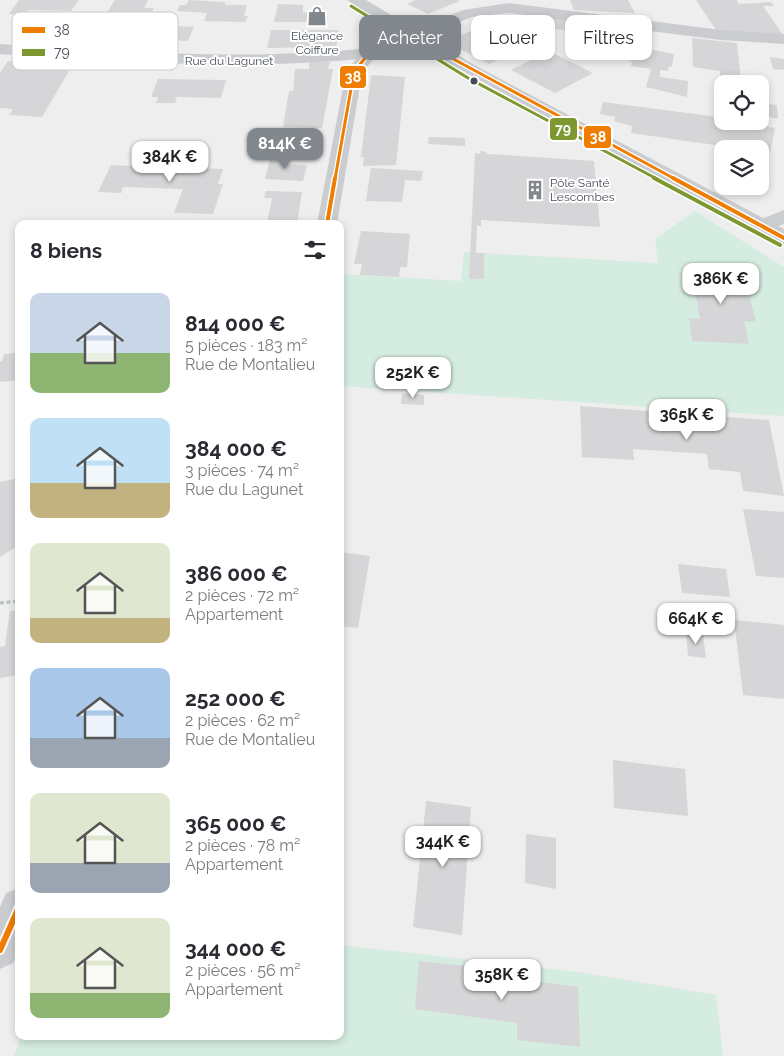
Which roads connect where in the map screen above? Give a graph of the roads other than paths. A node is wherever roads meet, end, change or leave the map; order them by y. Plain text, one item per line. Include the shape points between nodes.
1 (355, 0) edge
2 (378, 15) edge
3 (461, 17) edge
4 (784, 39) edge
5 (359, 54) edge
6 (363, 60) edge
7 (456, 60) edge
8 (178, 61) edge
9 (784, 216) edge
10 (328, 220) edge
11 (763, 225) junction
12 (784, 238) edge
13 (15, 915) edge
14 (0, 950) edge

1 - 2 street
3 - 4 street via 509,8 721,35
5 - 8 street, Rue du Lagunet via 294,60
6 - 10 street via 354,72
7 - 11 street
9 - 11 street
11 - 12 street
13 - 14 street

